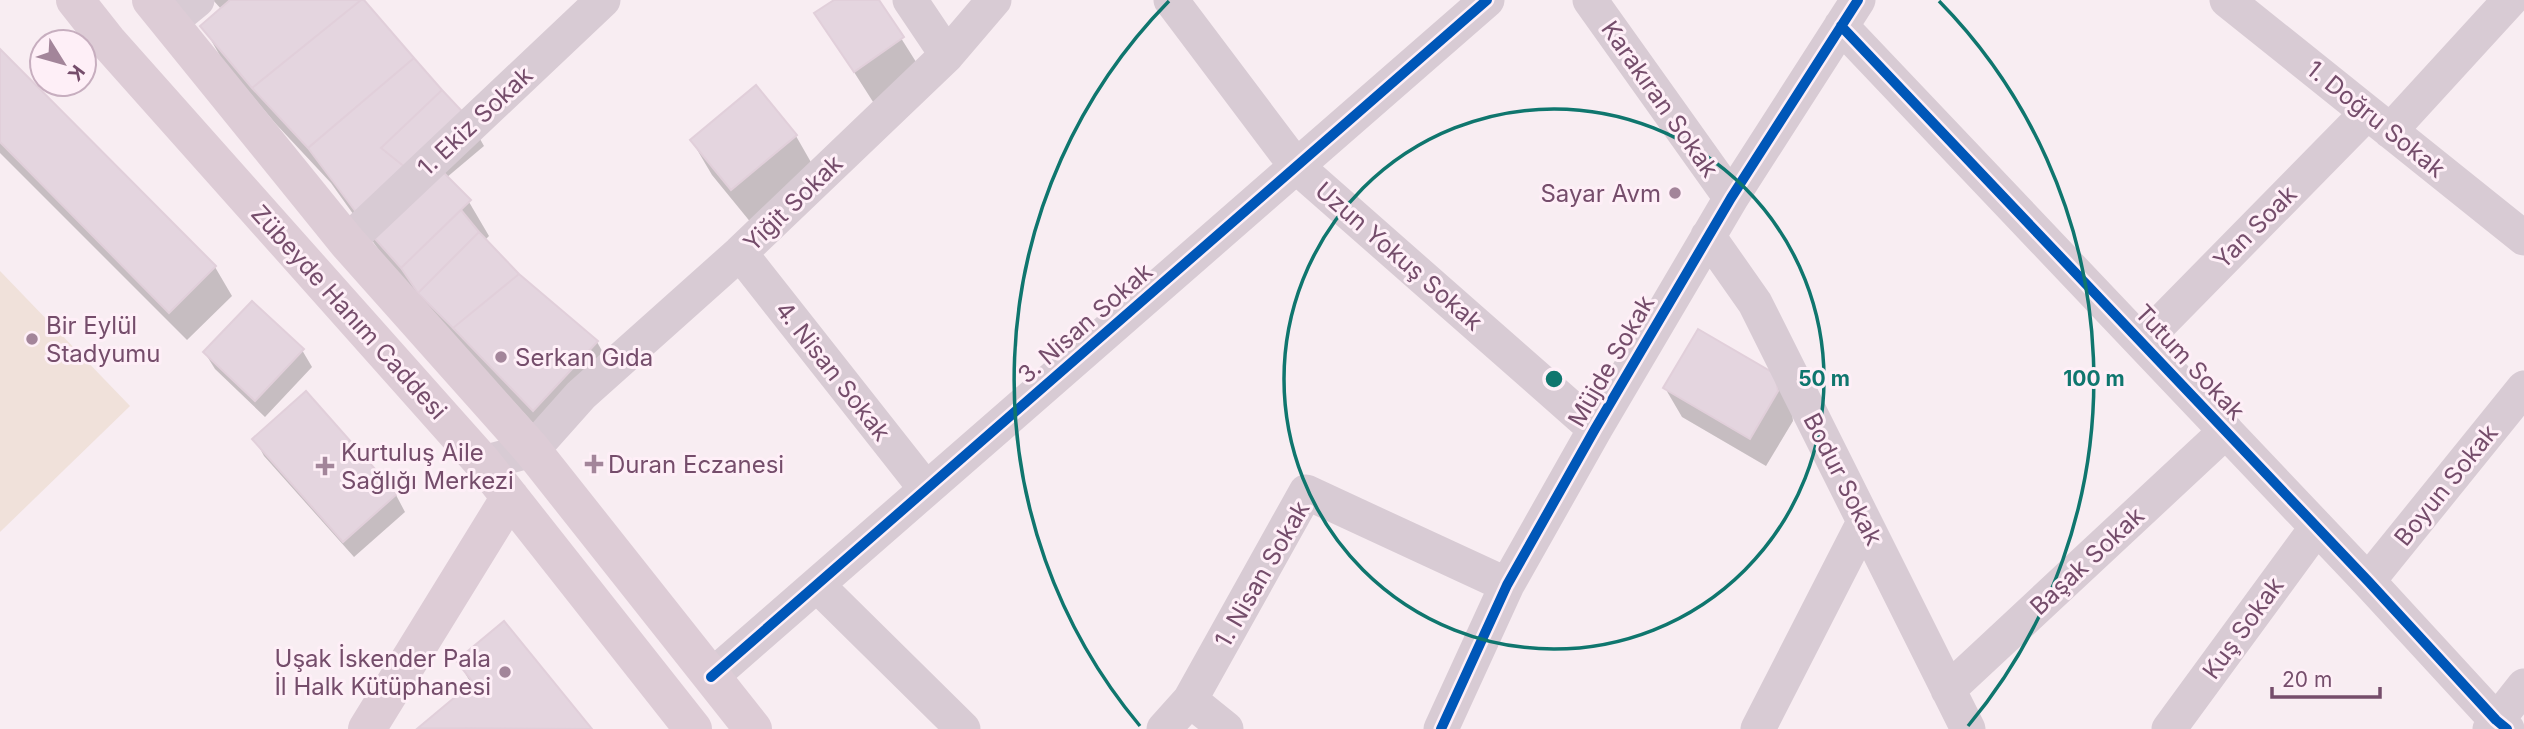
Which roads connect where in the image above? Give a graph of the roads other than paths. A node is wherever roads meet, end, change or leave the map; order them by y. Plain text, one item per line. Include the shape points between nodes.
1 (75, 0) edge
2 (603, 0) edge
3 (910, 0) edge
4 (994, 0) edge
5 (1171, 0) edge
6 (1487, 0) edge
7 (1590, 0) edge
8 (2227, 0) edge
9 (2510, 0) edge
10 (172, 8) edge
11 (1847, 9) edge
12 (947, 55) junction
13 (2378, 122) junction
14 (1296, 166) junction
15 (1731, 198) junction
16 (1708, 236) junction
17 (2524, 238) edge
18 (347, 242) junction
19 (740, 253) junction
20 (2142, 342) junction
21 (2524, 388) edge
22 (1595, 429) junction
23 (2226, 431) junction
24 (521, 439) junction
25 (483, 463) junction
26 (926, 489) junction
27 (510, 496) junction
28 (1864, 522) junction
29 (2317, 527) junction
30 (2368, 581) junction
31 (817, 585) junction
32 (1507, 585) junction
33 (711, 677) junction
34 (2524, 686) edge
35 (1948, 690) junction
36 (1190, 700) junction
37 (2497, 726) edge
38 (367, 729) edge
39 (693, 729) edge
40 (753, 729) edge
41 (963, 729) edge
42 (1164, 729) edge
43 (1226, 729) edge
44 (1441, 729) edge
45 (1758, 729) edge
46 (1968, 729) edge
47 (2169, 729) edge

1 - 25 main road, Zübeyde Hanım Caddesi
2 - 18 street, 1. Ekiz Sokak
3 - 12 street
4 - 12 street, Yiğit Sokak
5 - 14 street, Uzun Yokuş Sokak
6 - 14 street, 3. Nisan Sokak
7 - 15 street, Karakıran Sokak
8 - 13 street, 1. Doğru Sokak
9 - 13 street, Yan Soak
10 - 18 main road, Zübeyde Hanım Caddesi
11 - 15 street, Müjde Sokak
11 - 20 street, Tutum Sokak
12 - 19 street, Yiğit Sokak
13 - 17 street, 1. Doğru Sokak
13 - 20 street, Yan Soak
14 - 22 street, Uzun Yokuş Sokak
14 - 26 street, 3. Nisan Sokak
15 - 16 street, Müjde Sokak
16 - 22 street, Müjde Sokak
16 - 28 street, Bodur Sokak via 1755,303
18 - 24 main road, Zübeyde Hanım Caddesi
19 - 24 street, Yiğit Sokak via 581,395
19 - 26 street, 4. Nisan Sokak
20 - 23 street, Tutum Sokak
21 - 30 street, Boyun Sokak
22 - 32 street, Müjde Sokak
23 - 29 street, Tutum Sokak
23 - 35 street, Başak Sokak
24 - 25 street
24 - 33 main road, Zübeyde Hanım Caddesi
25 - 27 main road, Zübeyde Hanım Caddesi
26 - 31 street, 3. Nisan Sokak
27 - 38 main road
27 - 39 main road, Zübeyde Hanım Caddesi
28 - 35 street, Bodur Sokak
28 - 45 street
29 - 30 street, Tutum Sokak
29 - 47 street, Kuş Sokak
30 - 37 street, Tutum Sokak
31 - 33 street, 3. Nisan Sokak
31 - 41 street
32 - 36 street, 1. Nisan Sokak via 1306,492
32 - 44 street, Müjde Sokak
33 - 40 main road, Zübeyde Hanım Caddesi
34 - 37 street
35 - 46 street, Bodur Sokak
36 - 42 street, 1. Nisan Sokak
36 - 43 street

